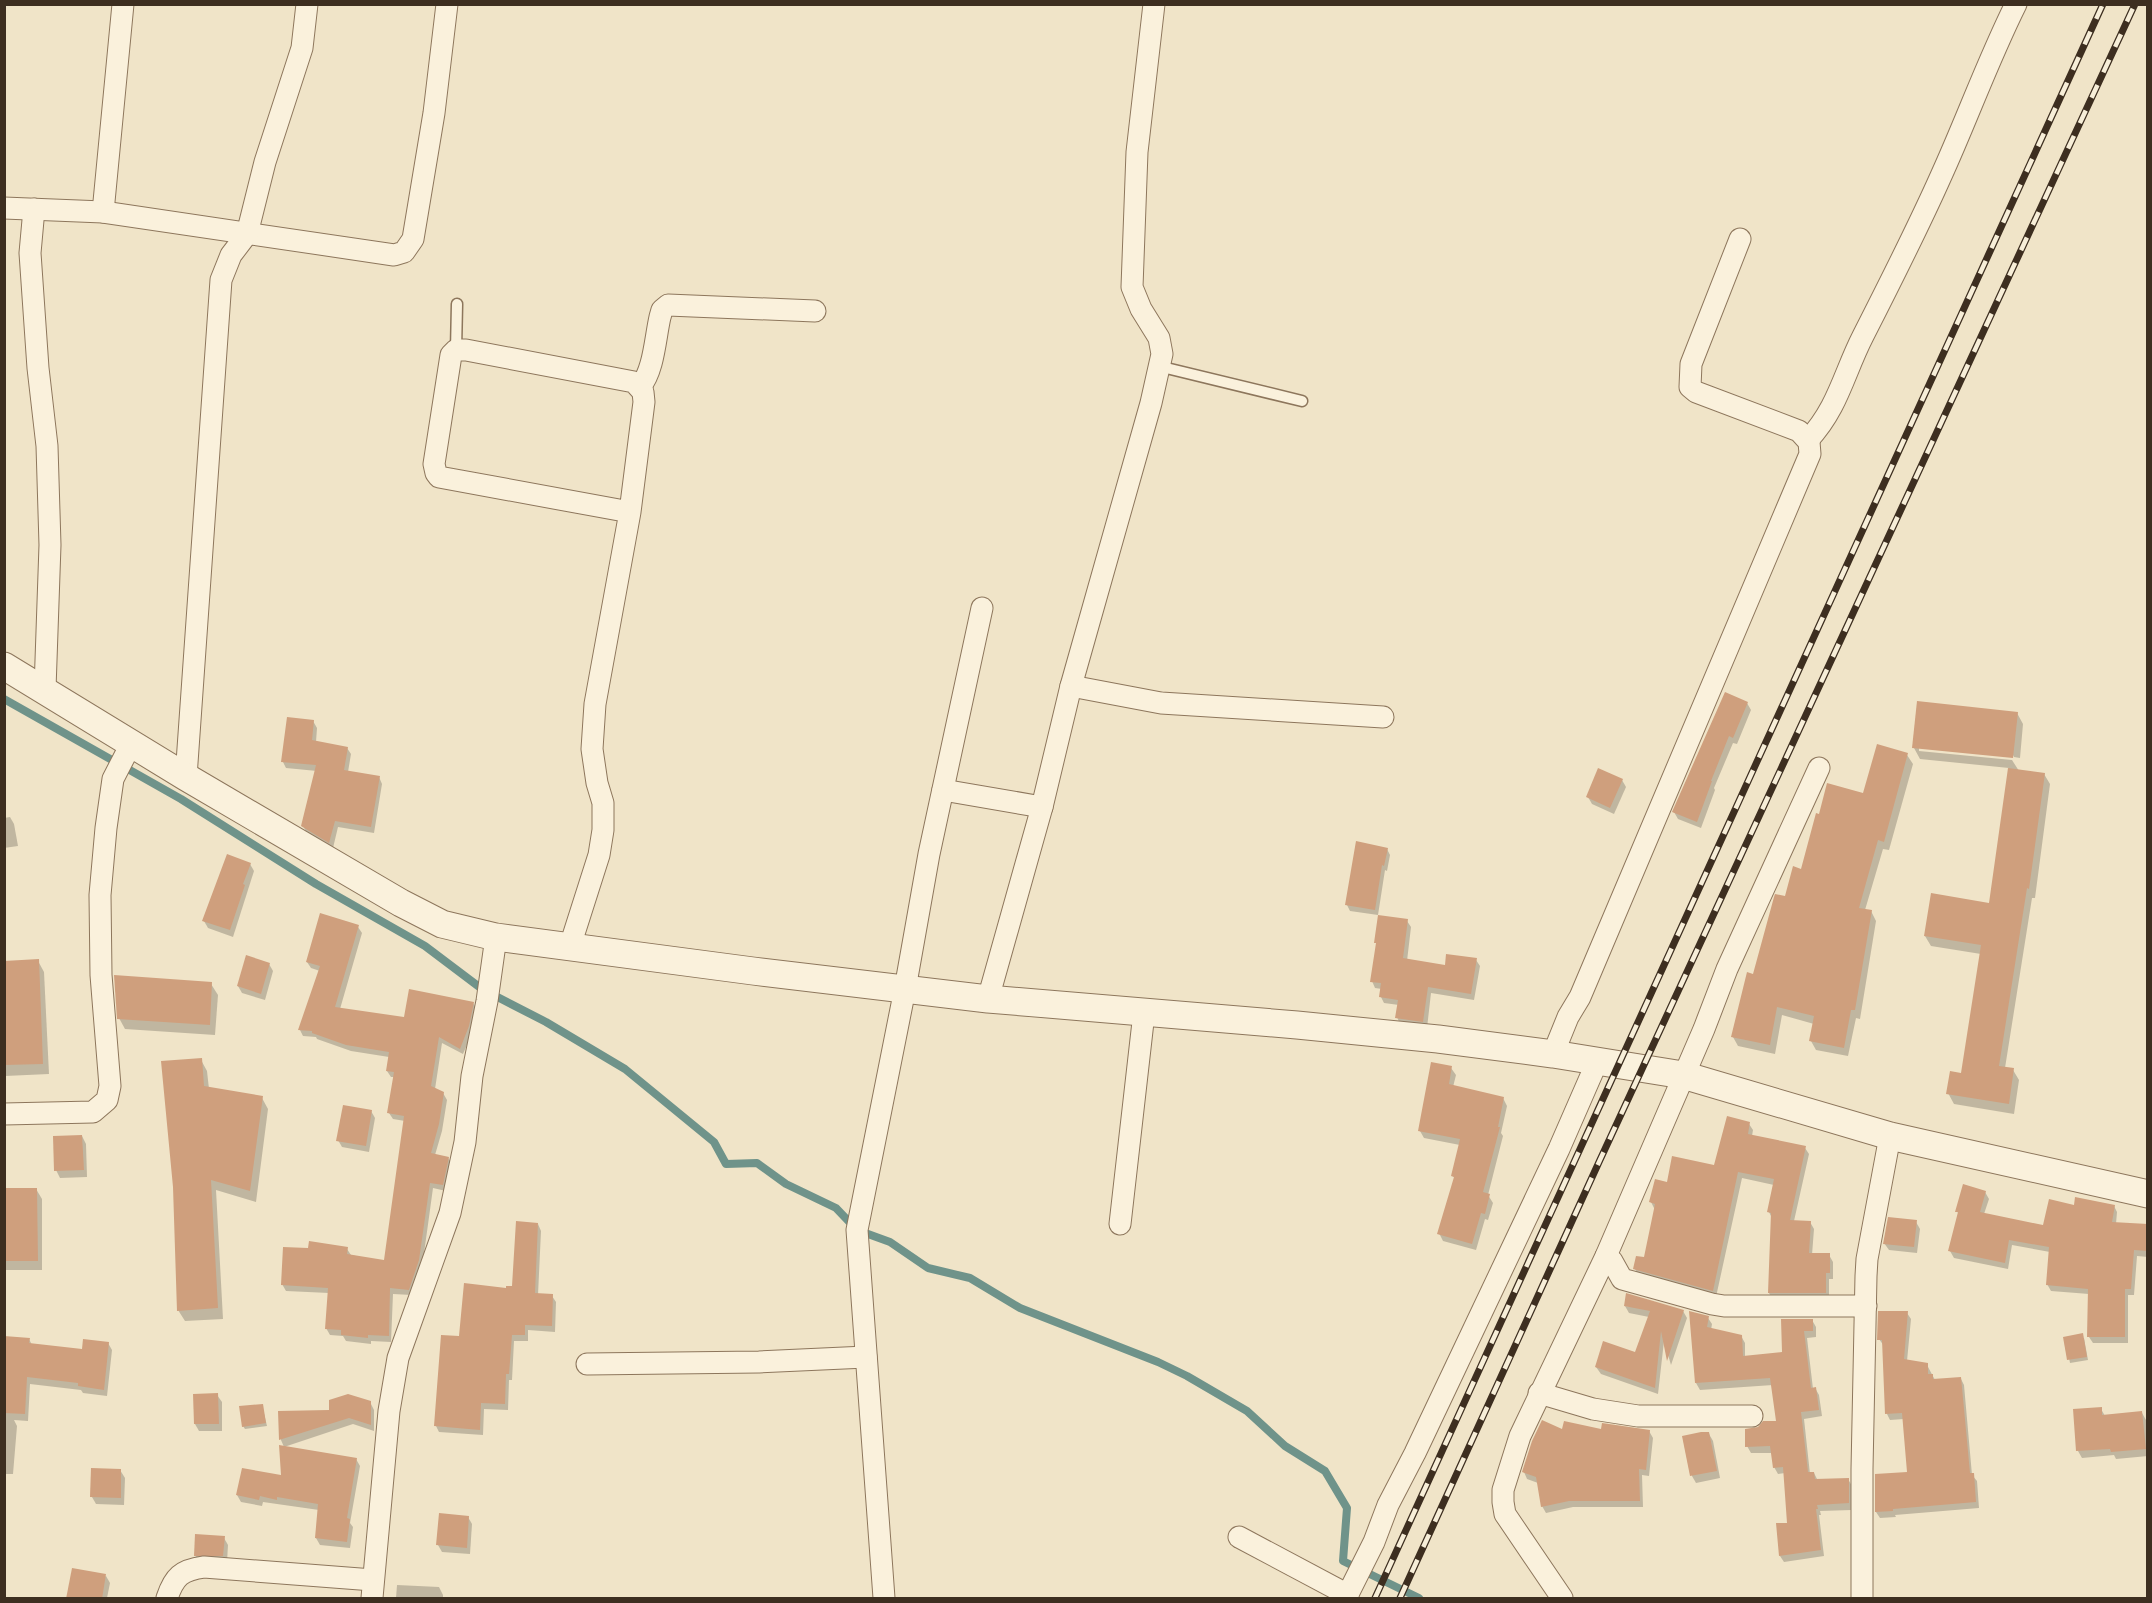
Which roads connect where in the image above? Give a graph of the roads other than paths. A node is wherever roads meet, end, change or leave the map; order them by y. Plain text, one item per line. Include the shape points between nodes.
1 (123, 4) edge
2 (307, 4) edge
3 (447, 4) edge
4 (1154, 4) edge
5 (2016, 4) edge
6 (4, 208) edge
7 (34, 209) junction
8 (103, 212) junction
9 (247, 234) junction
10 (1740, 239) dead end
11 (457, 304) dead end
12 (815, 311) dead end
13 (456, 350) junction
14 (1158, 366) junction
15 (640, 387) junction
16 (1302, 400) dead end
17 (1808, 440) junction
18 (630, 512) junction
19 (982, 608) dead end
20 (4, 666) edge
21 (1071, 686) junction
22 (45, 689) junction
23 (1383, 717) dead end
24 (129, 749) junction
25 (1819, 768) dead end
26 (186, 777) junction
27 (943, 790) junction
28 (1042, 807) junction
29 (496, 937) junction
30 (570, 946) junction
31 (905, 989) junction
32 (988, 999) junction
33 (1144, 1013) junction
34 (1553, 1053) junction
35 (1597, 1062) junction
36 (1683, 1075) junction
37 (4, 1114) edge
38 (1890, 1136) junction
39 (2148, 1194) edge
40 (1119, 1224) dead end
41 (1606, 1256) junction
42 (1866, 1306) junction
43 (866, 1356) junction
44 (587, 1364) dead end
45 (1539, 1393) junction
46 (1752, 1416) dead end
47 (1239, 1538) dead end
48 (373, 1589) edge
49 (1349, 1593) edge
50 (167, 1599) edge
51 (884, 1599) edge
52 (1562, 1599) edge
53 (1862, 1599) edge

1 - 8 street
2 - 9 street via 302,48 268,152
3 - 9 street via 413,239 404,252 394,255
4 - 14 street via 1137,152 1132,287 1158,338 1162,354
5 - 17 street via 1840,390 1822,424
6 - 7 street
7 - 8 street
7 - 22 street via 30,253 50,545
8 - 9 street
9 - 26 street via 231,255 221,280
10 - 17 street via 1691,364 1690,387 1799,430
11 - 13 lane
12 - 15 street via 668,305 662,310 649,369
13 - 15 street via 634,382
13 - 18 street via 451,355 434,464 439,477
14 - 16 lane
14 - 21 street
15 - 18 street via 644,402
17 - 34 street via 1810,454
18 - 30 street via 595,704 592,749 603,803 603,830
19 - 27 street
20 - 22 street
21 - 23 street via 1161,703
21 - 28 street
22 - 24 street
24 - 26 street
24 - 37 street via 113,779 100,895 101,975 110,1086 107,1100 93,1112
25 - 36 street
26 - 29 street via 442,924
27 - 28 street
27 - 31 street
28 - 32 street
29 - 30 street
29 - 48 street via 465,1142 450,1213 398,1358 389,1411
30 - 31 street
31 - 32 street
31 - 43 street via 857,1230
32 - 33 street
33 - 34 street via 1344,1029
33 - 40 street
34 - 35 street
35 - 36 street
35 - 49 street
36 - 38 street
36 - 41 street
38 - 39 street
38 - 42 street via 1867,1260
41 - 42 street via 1622,1279 1712,1304
41 - 45 street
42 - 53 street
43 - 44 street
43 - 51 street
45 - 46 street via 1593,1409 1638,1416
45 - 52 street via 1520,1436 1503,1502 1505,1514
47 - 49 street
48 - 50 street via 204,1568 180,1574

